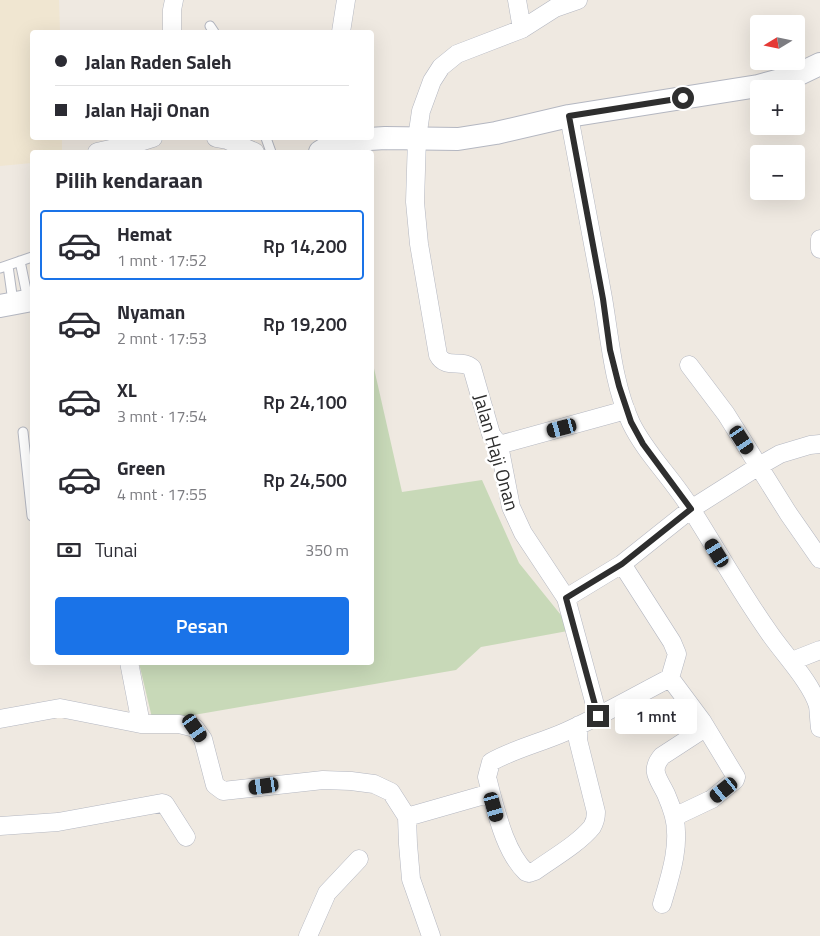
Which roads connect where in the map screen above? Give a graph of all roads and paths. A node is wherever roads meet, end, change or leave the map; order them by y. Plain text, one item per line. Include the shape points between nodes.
1 (174, 0) edge
2 (346, 0) edge
3 (517, 0) edge
4 (578, 0) edge
5 (522, 28) junction
6 (172, 30) edge
7 (341, 30) edge
8 (820, 64) edge
9 (569, 116) junction
10 (417, 138) junction
11 (374, 139) edge
12 (147, 140) edge
13 (227, 140) edge
14 (346, 140) edge
15 (325, 146) edge
16 (106, 150) edge
17 (250, 150) edge
18 (820, 239) edge
19 (820, 249) edge
20 (30, 258) edge
21 (20, 261) junction
22 (4, 267) edge
23 (19, 303) edge
24 (689, 365) dead end
25 (626, 410) junction
26 (23, 432) dead end
27 (820, 444) edge
28 (499, 445) junction
29 (759, 466) junction
30 (30, 497) edge
31 (691, 509) junction
32 (820, 559) edge
33 (622, 564) junction
34 (566, 598) junction
35 (820, 650) edge
36 (792, 661) junction
37 (130, 665) edge
38 (670, 678) junction
39 (598, 716) junction
40 (0, 719) edge
41 (141, 724) junction
42 (579, 726) junction
43 (705, 728) junction
44 (820, 728) edge
45 (490, 794) junction
46 (408, 817) junction
47 (674, 817) junction
48 (0, 826) edge
49 (186, 837) dead end
50 (359, 859) dead end
51 (662, 904) dead end
52 (308, 936) edge
53 (431, 936) edge

1 - 6 street
2 - 7 street
3 - 5 street
4 - 5 street via 555,8
5 - 10 street via 457,54 441,66 421,112
8 - 9 street via 795,76 758,86
9 - 10 street via 458,139
9 - 25 street via 610,350
10 - 11 street
10 - 28 street, Jalan Haji Onan via 414,202 438,355 448,364 464,364 472,368 491,434
12 - 16 street
13 - 17 street
14 - 15 street
18 - 19 street
20 - 21 lane
21 - 22 lane
21 - 23 lane
22 - 23 lane
24 - 29 street
25 - 28 street
25 - 31 street via 643,444
26 - 30 lane
27 - 29 street via 780,454
28 - 34 street, Jalan Haji Onan via 511,507 522,532
29 - 31 street
29 - 32 street
31 - 33 street
31 - 36 street via 769,633
33 - 34 street
33 - 38 street via 672,642 676,654
34 - 39 street, Jalan Haji Onan
35 - 36 street
36 - 44 street via 817,704
37 - 41 street
38 - 39 street
38 - 43 street
39 - 42 street
40 - 41 street via 60,708
41 - 46 street via 179,724 195,728 203,739 212,780 224,791 324,780 374,784 391,792
42 - 45 street via 491,762 487,777
42 - 45 street via 578,740 596,819 592,827 570,846 535,871 526,872 514,858
43 - 47 street via 656,762 655,772
43 - 47 street via 736,779 712,799
45 - 46 street
46 - 53 street via 411,879
47 - 51 street via 676,844
48 - 49 street via 58,822 162,803
50 - 52 street via 327,893

